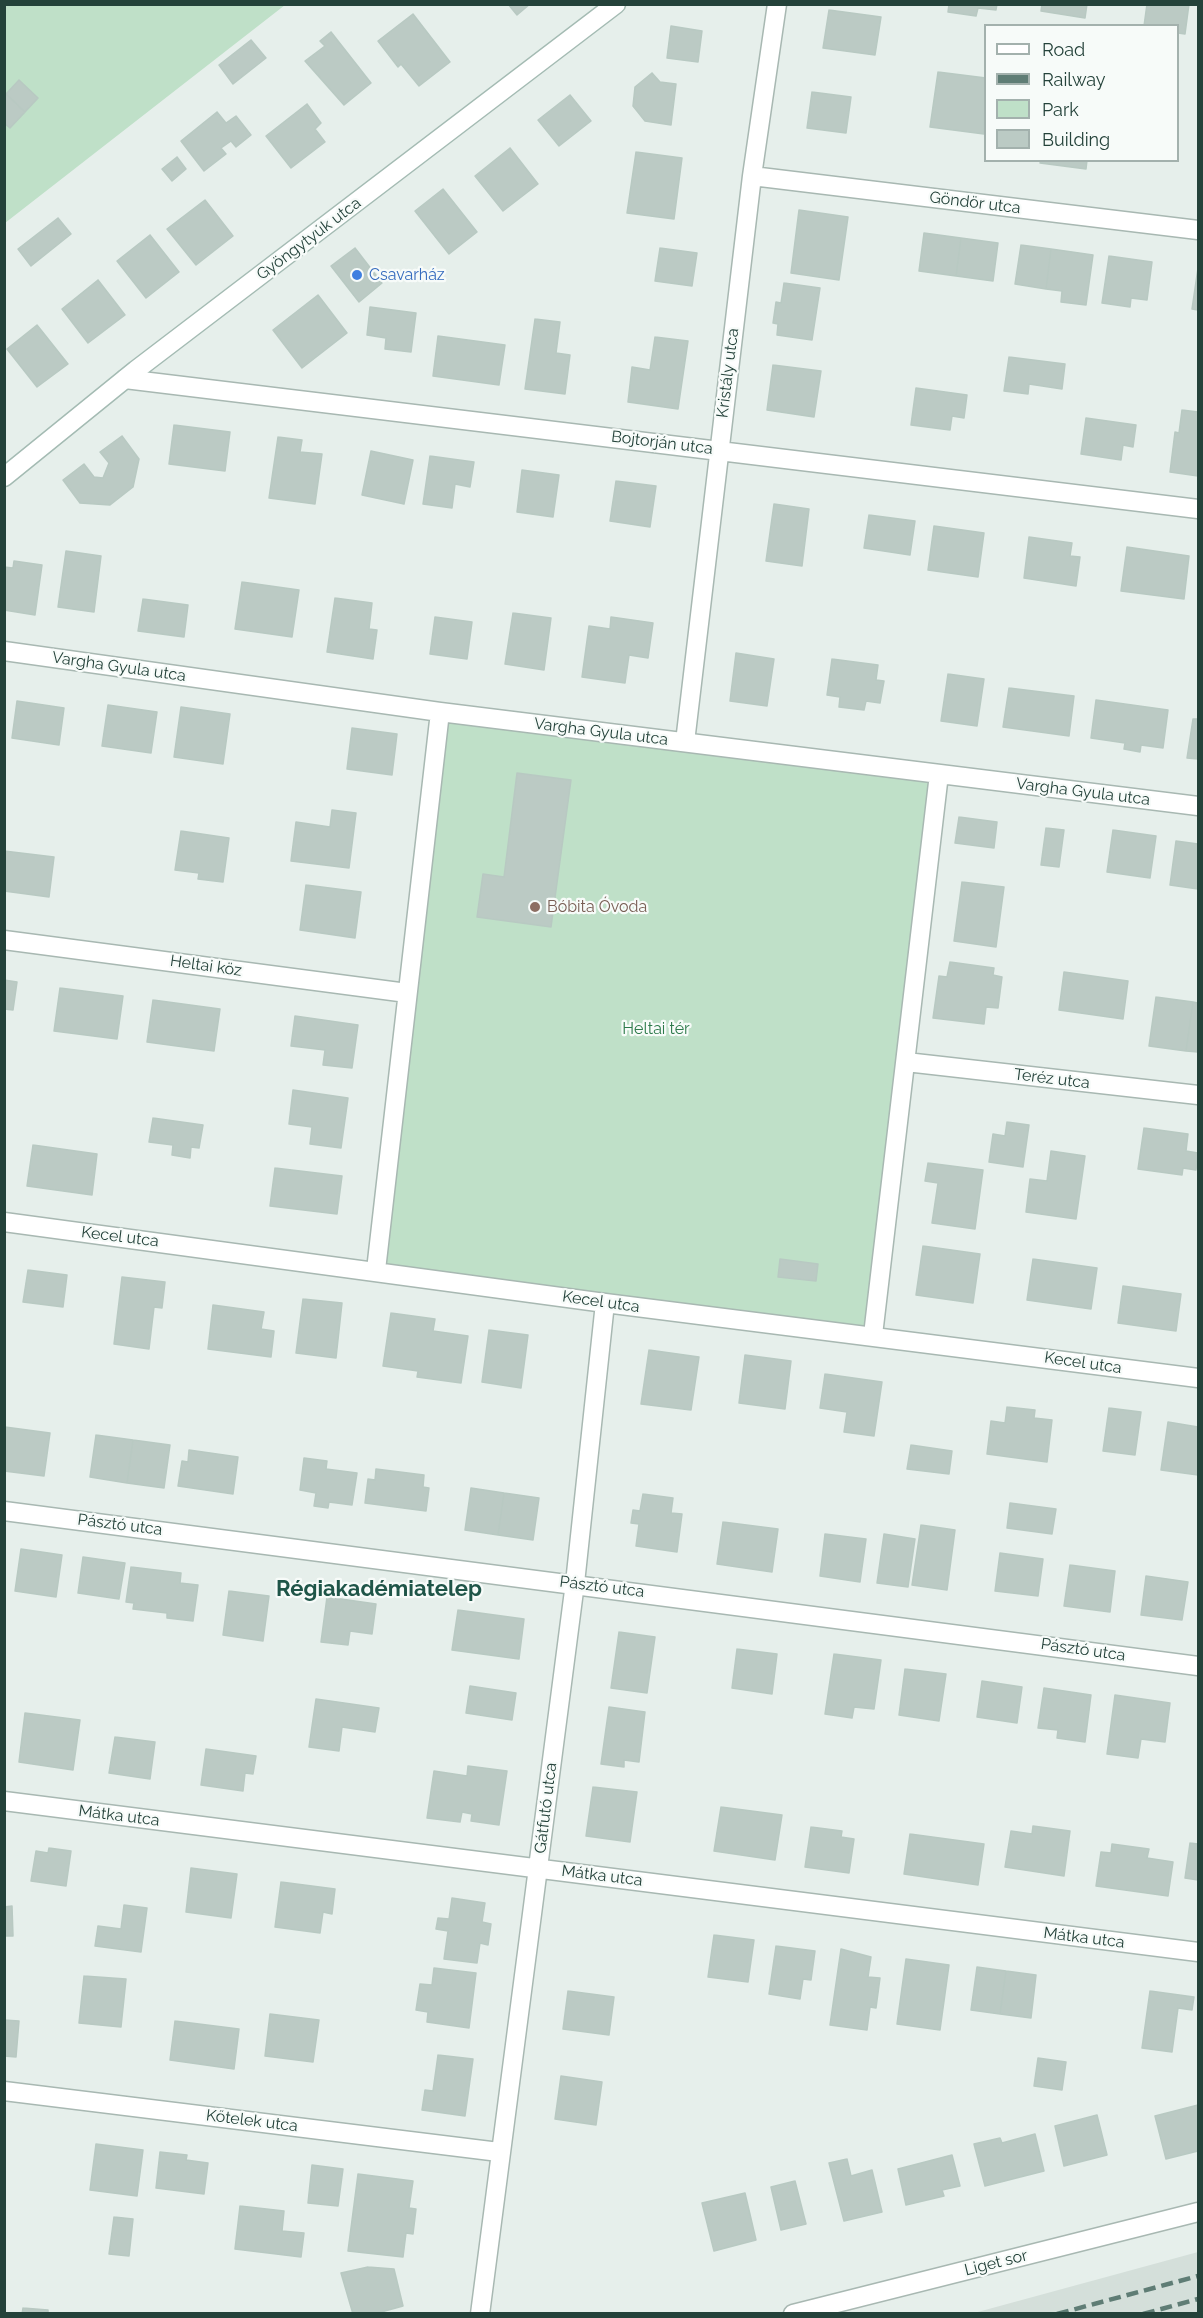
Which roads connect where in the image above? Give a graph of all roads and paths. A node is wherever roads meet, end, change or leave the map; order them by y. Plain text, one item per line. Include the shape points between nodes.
1 (616, 4) edge
2 (777, 4) edge
3 (752, 176) junction
4 (1198, 230) edge
5 (125, 379) junction
6 (718, 450) junction
7 (4, 477) edge
8 (1198, 509) edge
9 (4, 651) edge
10 (440, 712) junction
11 (684, 742) junction
12 (939, 774) junction
13 (1198, 806) edge
14 (4, 940) edge
15 (407, 993) junction
16 (906, 1062) junction
17 (1198, 1095) edge
18 (4, 1222) edge
19 (376, 1270) junction
20 (605, 1303) junction
21 (873, 1335) junction
22 (1198, 1378) edge
23 (4, 1511) edge
24 (575, 1583) junction
25 (1198, 1665) edge
26 (4, 1801) edge
27 (538, 1868) junction
28 (1198, 1952) edge
29 (4, 2091) edge
30 (499, 2152) junction
31 (1198, 2212) edge
32 (480, 2313) edge
33 (793, 2313) edge

1 - 5 street, Gyöngytyúk utca
2 - 3 street, Kristály utca
3 - 4 street, Göndör utca
3 - 6 street, Kristály utca
5 - 6 street, Bojtorján utca
5 - 7 street, Gyöngytyúk utca
6 - 8 street, Bojtorján utca
6 - 11 street, Kristály utca
9 - 10 street, Vargha Gyula utca
10 - 11 street, Vargha Gyula utca
10 - 15 street
11 - 12 street, Vargha Gyula utca
12 - 13 street, Vargha Gyula utca
12 - 16 street
14 - 15 street, Heltai köz
15 - 19 street
16 - 17 street, Teréz utca
16 - 21 street
18 - 19 street, Kecel utca
19 - 20 street, Kecel utca
20 - 21 street, Kecel utca
20 - 24 street, Gátfutó utca
21 - 22 street, Kecel utca
23 - 24 street, Pásztó utca
24 - 25 street, Pásztó utca
24 - 27 street, Gátfutó utca
26 - 27 street, Mátka utca
27 - 28 street, Mátka utca
27 - 30 street, Gátfutó utca
29 - 30 street, Kőtelek utca
30 - 32 street, Gátfutó utca
31 - 33 street, Liget sor

